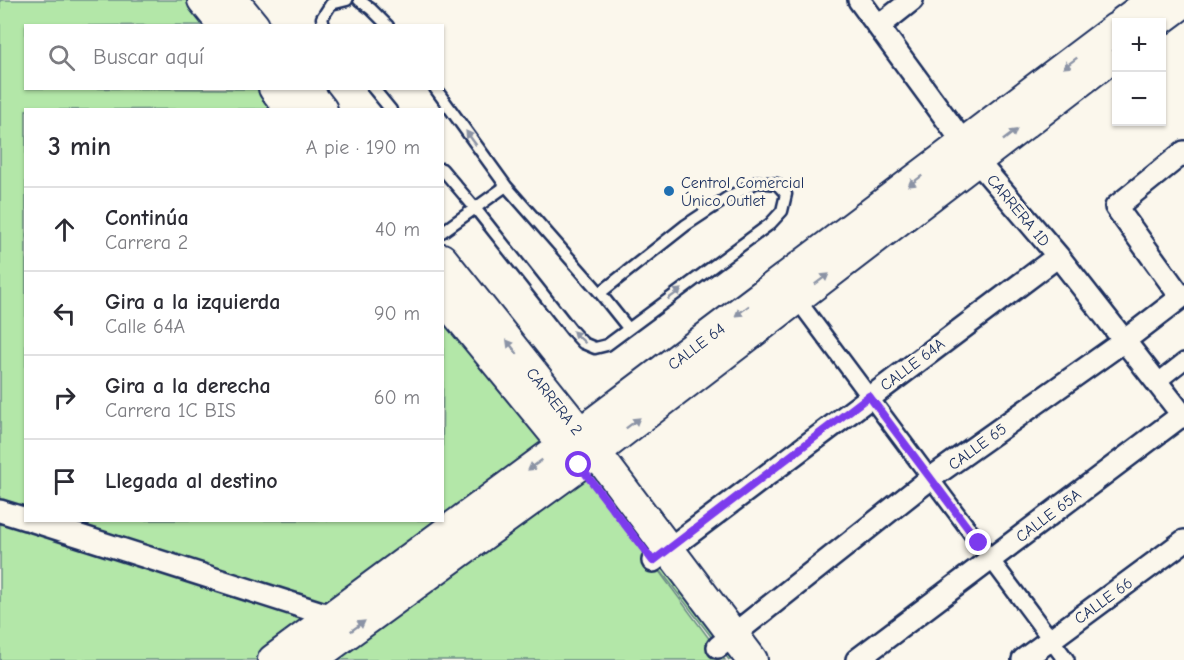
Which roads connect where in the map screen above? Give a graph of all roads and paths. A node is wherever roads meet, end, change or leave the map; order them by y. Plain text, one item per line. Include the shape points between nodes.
1 (203, 0) edge
2 (233, 0) edge
3 (347, 0) edge
4 (359, 0) edge
5 (859, 0) edge
6 (912, 0) edge
7 (1153, 0) edge
8 (1184, 3) edge
9 (1128, 18) edge
10 (1163, 18) edge
11 (222, 24) edge
12 (252, 24) edge
13 (324, 24) edge
14 (386, 24) edge
15 (879, 26) junction
16 (1112, 31) edge
17 (1112, 57) edge
18 (276, 90) edge
19 (307, 90) edge
20 (375, 90) edge
21 (436, 90) edge
22 (289, 108) edge
23 (320, 108) edge
24 (389, 108) edge
25 (971, 152) junction
26 (1184, 152) edge
27 (444, 171) edge
28 (506, 186) junction
29 (476, 208) junction
30 (444, 231) edge
31 (1058, 256) junction
32 (444, 262) edge
33 (789, 290) junction
34 (600, 293) junction
35 (1182, 296) edge
36 (444, 298) edge
37 (628, 328) junction
38 (1124, 341) junction
39 (1184, 360) edge
40 (1156, 383) junction
41 (869, 396) junction
42 (1183, 416) edge
43 (579, 449) junction
44 (931, 478) junction
45 (0, 511) edge
46 (24, 518) edge
47 (36, 522) edge
48 (1184, 541) edge
49 (660, 556) junction
50 (990, 558) junction
51 (331, 616) junction
52 (1050, 639) junction
53 (726, 648) edge
54 (273, 660) edge
55 (311, 660) edge
56 (752, 660) edge
57 (857, 660) edge
58 (1023, 660) edge
59 (1066, 660) edge

1 - 11 main road
2 - 12 main road
3 - 13 lane via 331,4 322,18
4 - 14 lane
5 - 15 street, CARRERA 1D
6 - 15 street
7 - 9 main road
8 - 10 main road
15 - 25 street, CARRERA 1D
16 -> 25 main road, CALLE 64
25 -> 17 main road, CALLE 64
18 - 22 main road
19 - 23 main road
20 - 24 lane
28 -> 21 lane
25 - 31 street, CARRERA 1D
25 - 33 main road, CALLE 64
26 - 35 street via 1116,207
27 - 29 lane
28 - 29 lane
28 - 34 lane
29 - 30 lane
37 -> 29 lane via 607,345 594,348 584,343
31 - 38 street, CARRERA 1D
31 - 41 street, CALLE 64A
43 -> 32 main road, CARRERA 2
33 - 41 street
33 - 43 main road, CALLE 64
34 - 37 lane
37 -> 34 lane via 770,224 782,211 786,194 777,184 757,182 686,225
35 - 38 street, CALLE 65
36 - 43 main road, CARRERA 2
38 - 40 street, CARRERA 1D
38 - 44 street, CALLE 65
39 - 40 street
40 - 42 street, CARRERA 1D
41 - 44 street
41 - 49 street, CALLE 64A
42 - 50 street, CALLE 65A
43 - 49 main road, CARRERA 2
43 -> 51 main road, CALLE 64
55 -> 43 main road, CALLE 64
44 - 50 street
44 - 53 street, CALLE 65
45 - 46 street
47 - 51 street
48 - 52 street, CALLE 66
49 - 53 main road, CARRERA 2
50 - 52 street
50 - 57 street, CALLE 65A
51 - 54 main road, CALLE 64
52 - 58 street, CALLE 66
52 - 59 street
53 - 56 main road, CARRERA 2

